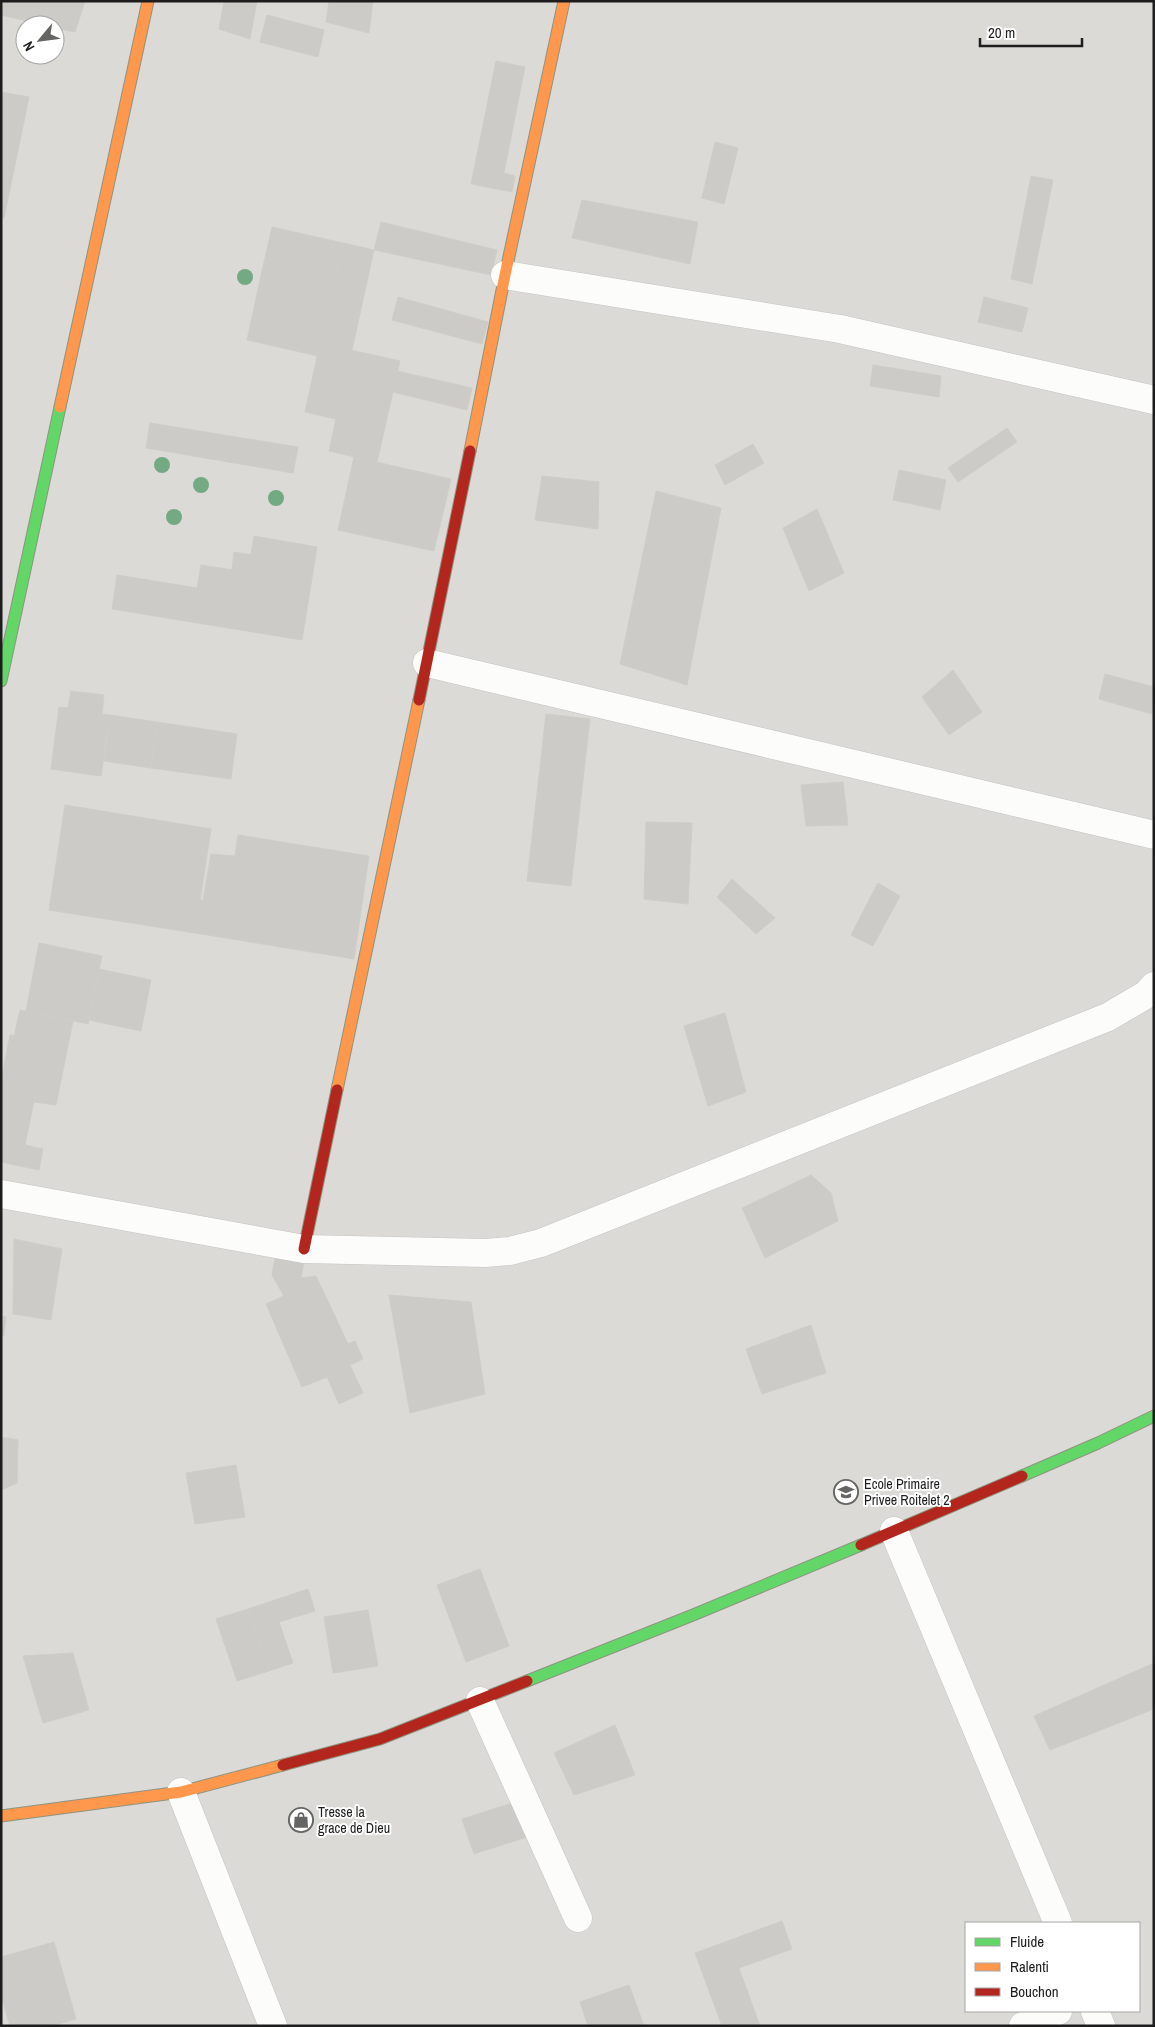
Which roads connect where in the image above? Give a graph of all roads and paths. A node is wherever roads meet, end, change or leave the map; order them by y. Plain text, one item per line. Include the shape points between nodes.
1 (148, 1) edge
2 (564, 1) edge
3 (505, 275) junction
4 (1154, 400) edge
5 (427, 664) junction
6 (1, 680) edge
7 (1154, 835) edge
8 (1154, 986) edge
9 (1, 1194) edge
10 (304, 1249) junction
11 (1154, 1416) edge
12 (894, 1531) junction
13 (480, 1701) junction
14 (181, 1792) junction
15 (1, 1816) edge
16 (578, 1918) dead end
17 (1058, 1922) edge
18 (1056, 2012) edge
19 (1095, 2012) edge
20 (273, 2026) edge
21 (1023, 2026) edge
22 (1101, 2026) edge

1 - 6 street
2 - 3 street
3 - 4 street via 840,330
3 - 5 street
5 - 7 street
5 - 10 street
8 - 10 street via 1108,1017 541,1243 485,1253
9 - 10 street
11 - 12 street
12 - 13 street
12 - 17 street
13 - 14 street via 380,1739
13 - 16 street
14 - 15 street
14 - 20 street
18 - 21 street
19 - 22 street

